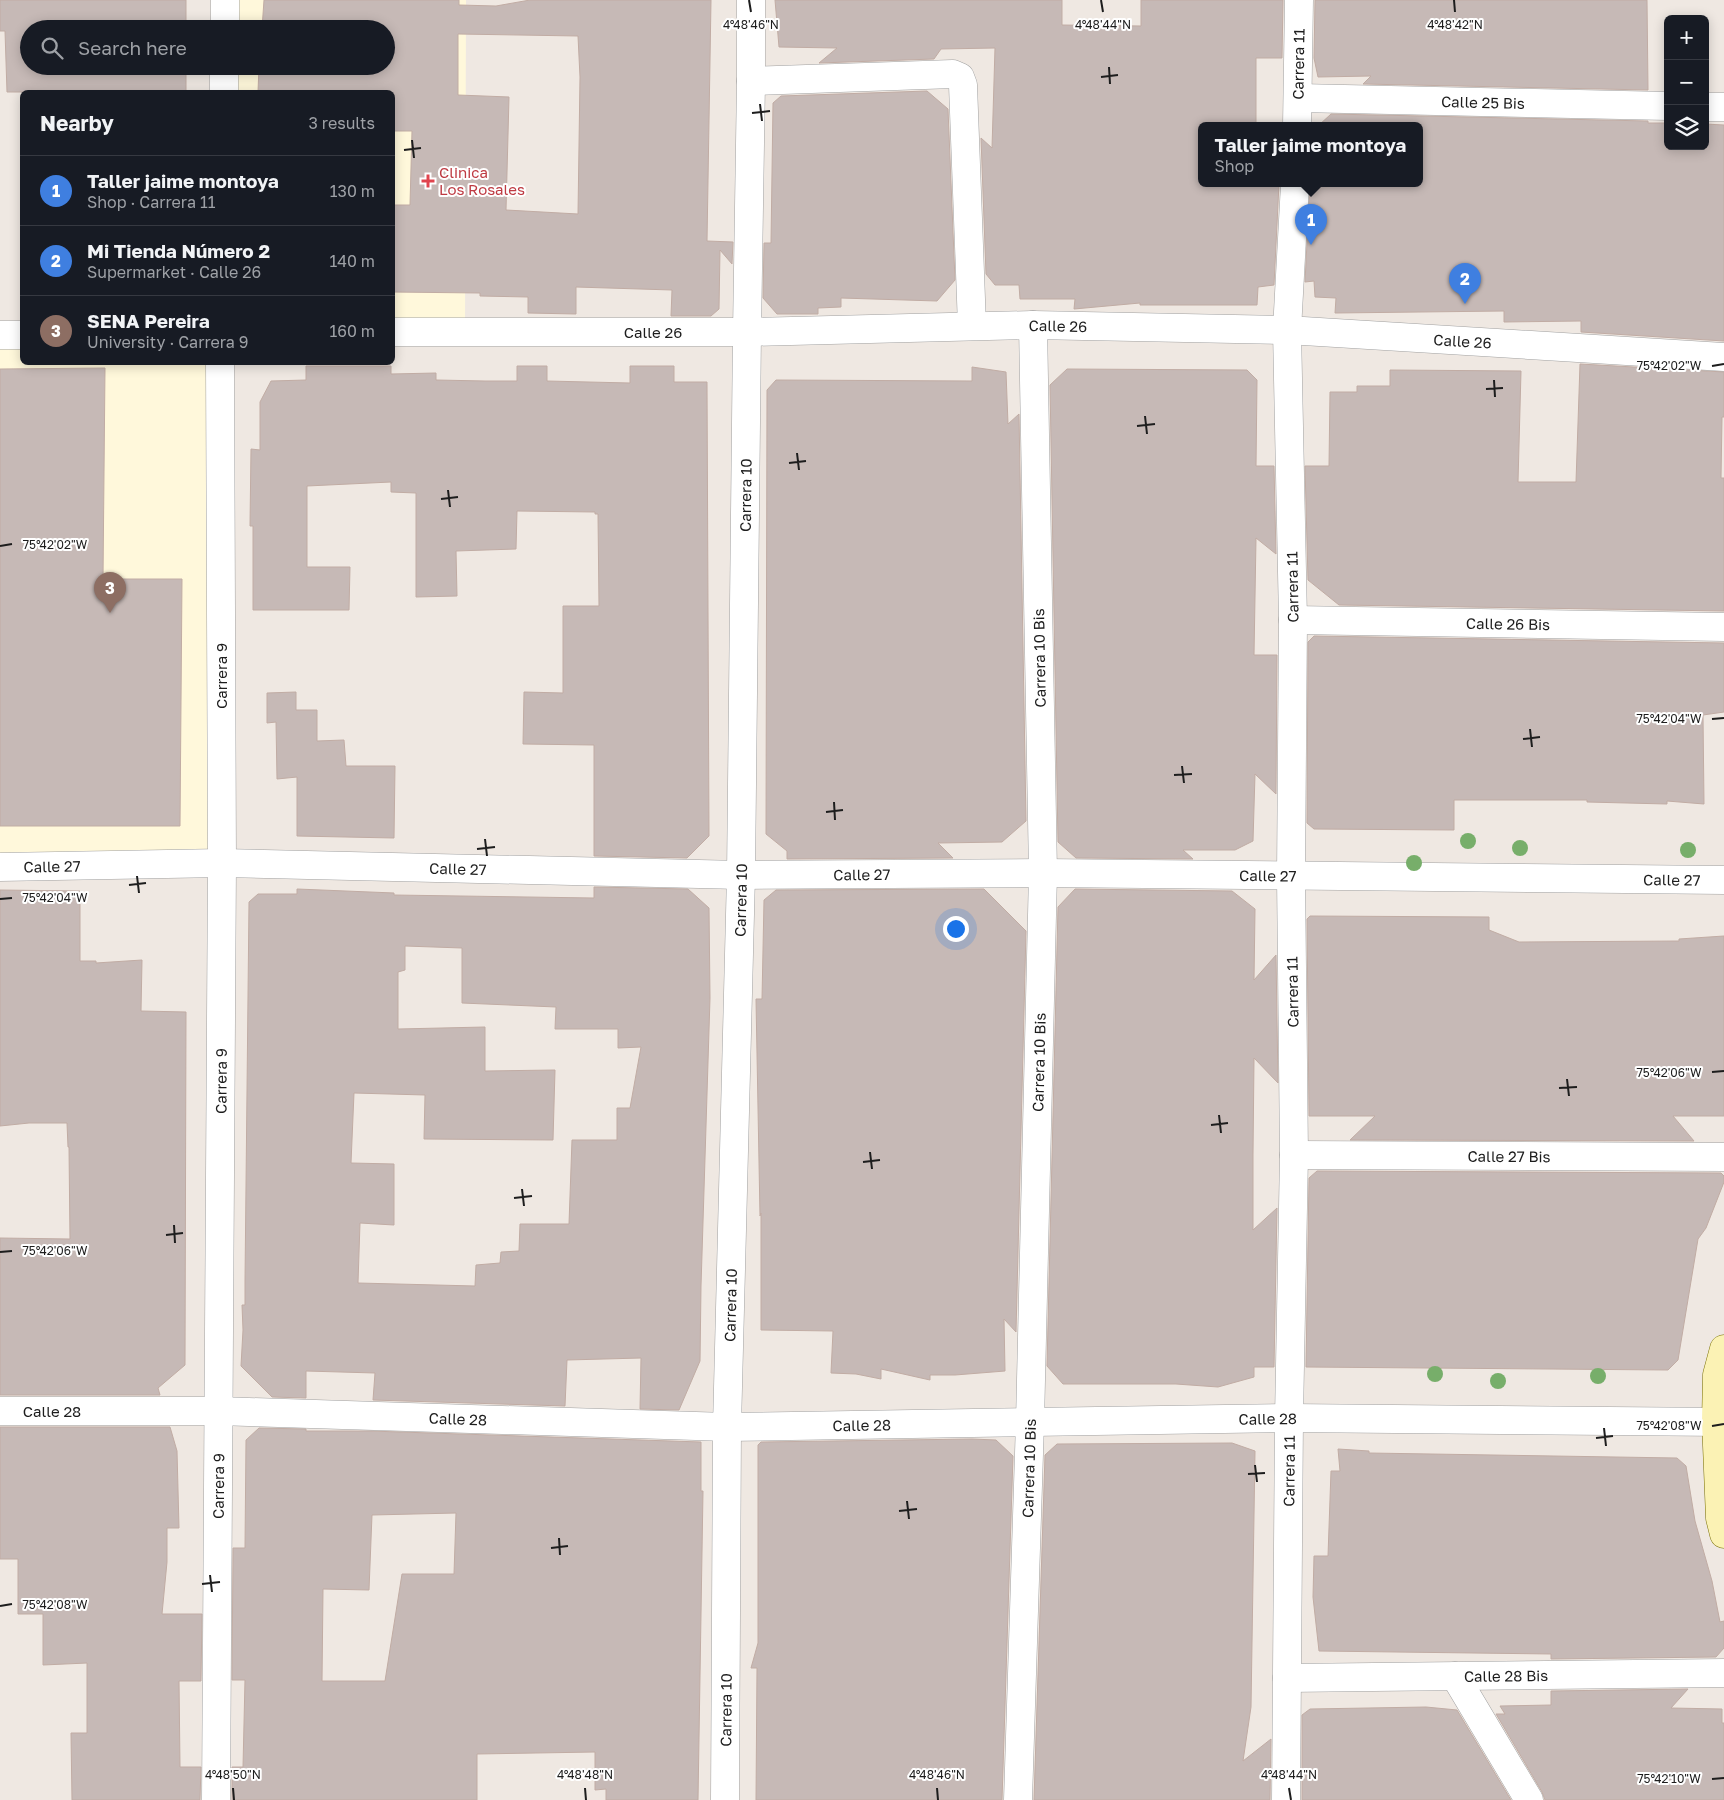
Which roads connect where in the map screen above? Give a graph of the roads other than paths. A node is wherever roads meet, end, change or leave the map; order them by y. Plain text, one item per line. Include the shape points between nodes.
1 (225, 0) edge
2 (751, 0) edge
3 (1299, 0) edge
4 (225, 20) edge
5 (224, 75) edge
6 (751, 81) junction
7 (224, 90) edge
8 (1299, 98) junction
9 (1664, 106) edge
10 (1709, 107) edge
11 (1724, 107) edge
12 (1298, 122) edge
13 (1295, 187) edge
14 (1033, 325) junction
15 (972, 326) junction
16 (1287, 330) junction
17 (395, 332) edge
18 (747, 332) junction
19 (0, 335) edge
20 (20, 335) edge
21 (1724, 357) edge
22 (220, 365) edge
23 (1293, 620) junction
24 (1724, 626) edge
25 (222, 863) junction
26 (0, 867) edge
27 (1043, 873) junction
28 (741, 875) junction
29 (1291, 876) junction
30 (1724, 880) edge
31 (1294, 1155) junction
32 (1724, 1157) edge
33 (1724, 1349) edge
34 (0, 1411) edge
35 (218, 1412) junction
36 (1289, 1418) junction
37 (1720, 1421) edge
38 (1030, 1422) junction
39 (727, 1427) junction
40 (1724, 1534) edge
41 (1724, 1673) edge
42 (1455, 1676) junction
43 (1287, 1678) junction
44 (216, 1800) edge
45 (725, 1800) edge
46 (1018, 1800) edge
47 (1286, 1800) edge
48 (1529, 1800) edge

1 - 4 street
2 - 6 street, Carrera 10
3 - 8 street, Carrera 11
5 - 7 street
6 - 15 street via 954,74 960,77 963,85
6 - 18 street, Carrera 10
8 - 9 street, Calle 25 Bis
8 - 12 street, Carrera 11
10 - 11 street
13 - 16 street, Carrera 11
14 - 15 street, Calle 26
14 - 16 street, Calle 26
14 - 27 street, Carrera 10 Bis
15 - 18 street, Calle 26
16 - 21 street, Calle 26
16 - 23 street, Carrera 11
17 - 18 street, Calle 26
18 - 28 street, Carrera 10
19 - 20 street
22 - 25 street, Carrera 9
23 - 24 street, Calle 26 Bis
23 - 29 street, Carrera 11
25 - 26 street, Calle 27
25 - 28 street, Calle 27
25 - 35 street, Carrera 9
27 - 28 street, Calle 27
27 - 29 street, Calle 27
27 - 38 street, Carrera 10 Bis
28 - 39 street, Carrera 10
29 - 30 street, Calle 27
29 - 31 street, Carrera 11
31 - 32 street, Calle 27 Bis
31 - 36 street, Carrera 11
33 - 37 street via 1717,1375
34 - 35 street, Calle 28
35 - 39 street, Calle 28
35 - 44 street, Carrera 9
36 - 37 street, Calle 28
36 - 38 street, Calle 28
36 - 43 street, Carrera 11
37 - 40 street via 1720,1518
38 - 39 street, Calle 28
38 - 46 street, Carrera 10 Bis
39 - 45 street, Carrera 10
41 - 42 street, Calle 28 Bis
42 - 43 street, Calle 28 Bis
42 - 48 street
43 - 47 street, Carrera 11

